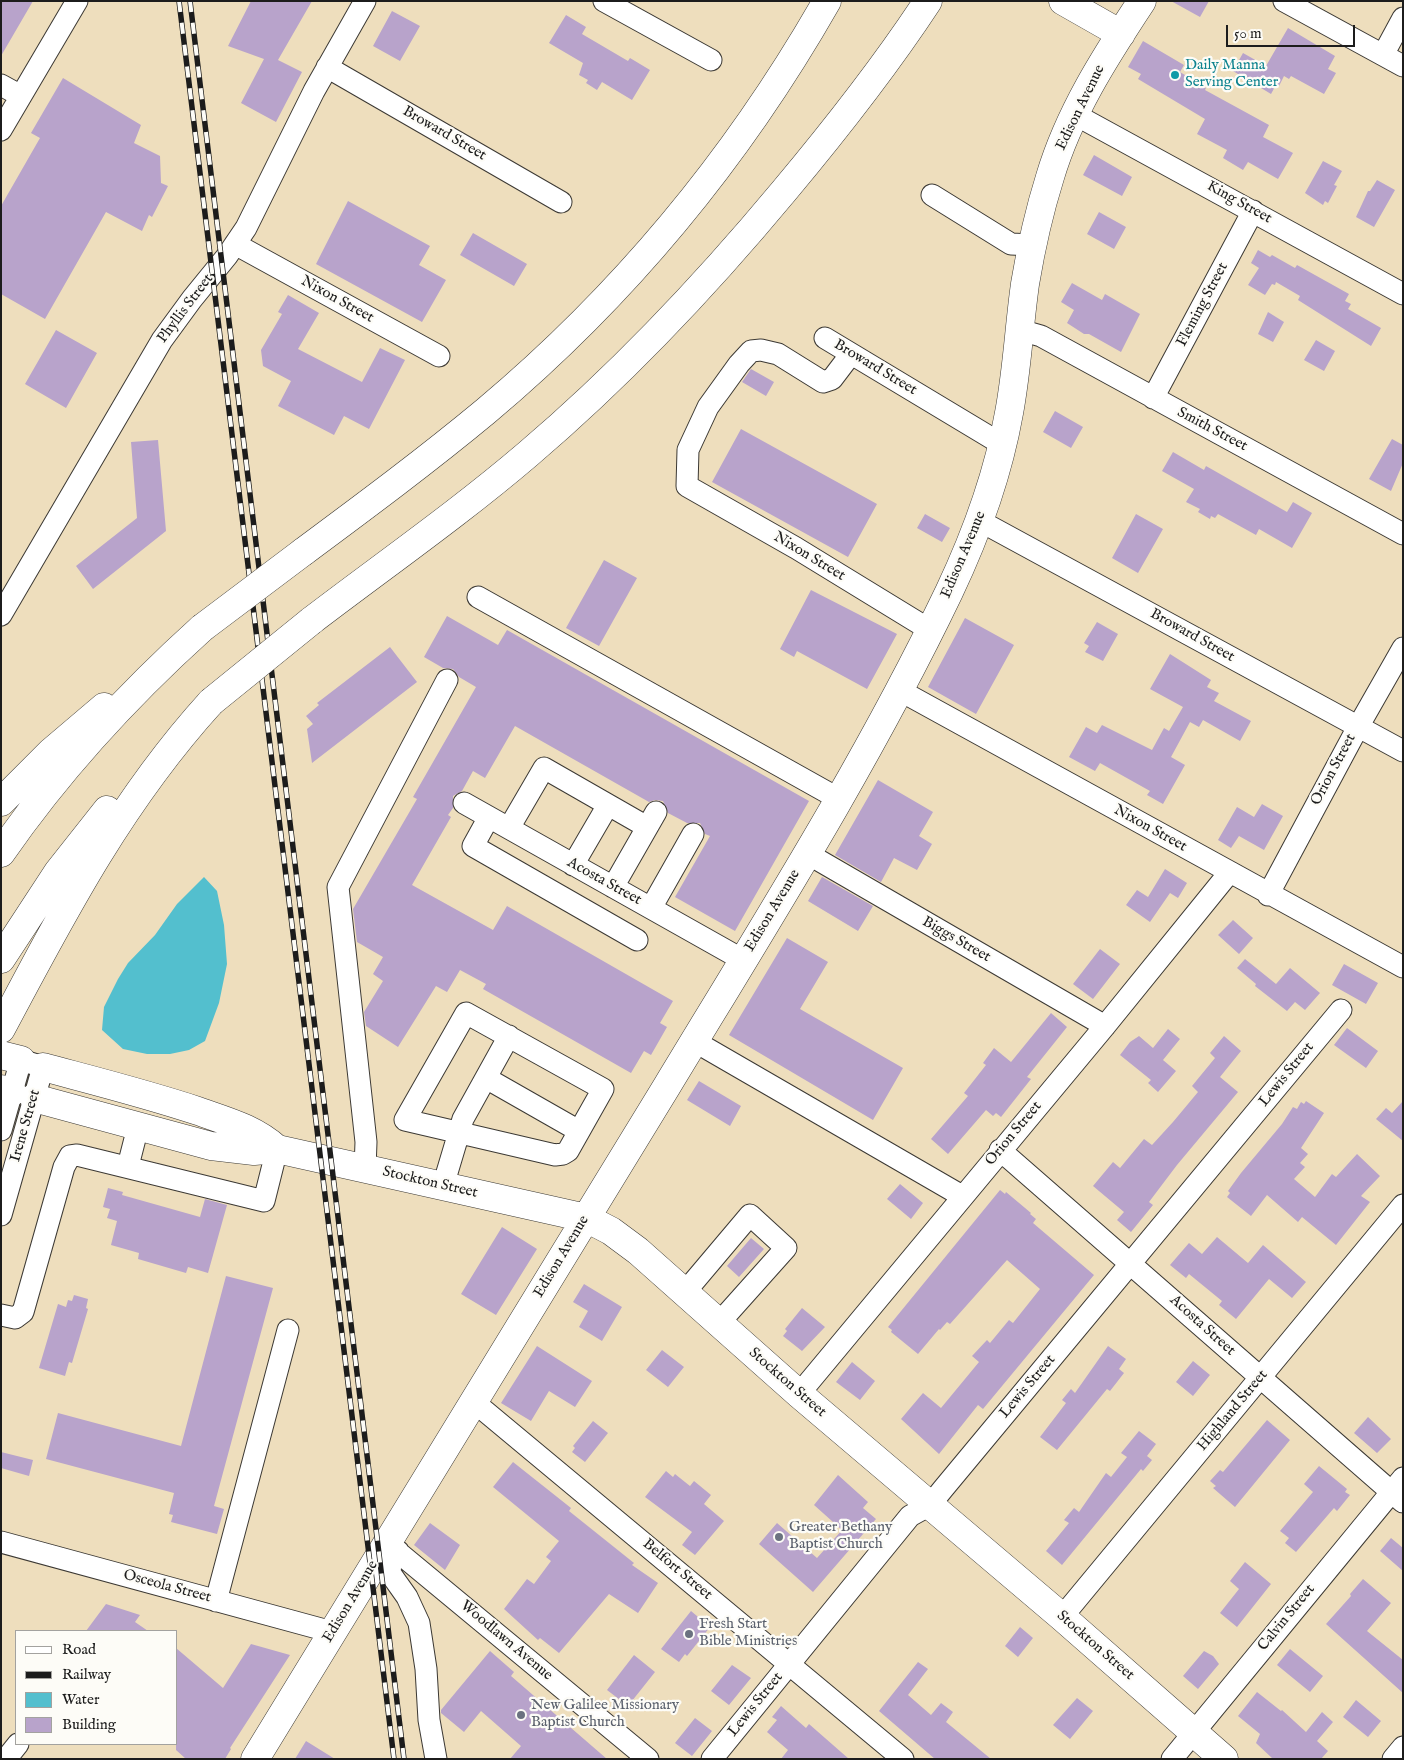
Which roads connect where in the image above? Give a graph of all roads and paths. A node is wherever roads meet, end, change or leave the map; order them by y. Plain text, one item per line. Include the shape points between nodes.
1 (77, 1) edge
2 (365, 1) edge
3 (604, 1) edge
4 (828, 1) edge
5 (928, 1) edge
6 (1063, 1) edge
7 (1142, 1) edge
8 (1284, 1) edge
9 (1403, 18) edge
10 (1121, 34) junction
11 (1383, 55) junction
12 (711, 60) dead end
13 (1403, 66) edge
14 (327, 67) junction
15 (1, 85) edge
16 (21, 96) junction
17 (1074, 114) junction
18 (1, 130) edge
19 (932, 195) dead end
20 (561, 202) dead end
21 (1253, 211) junction
22 (236, 244) junction
23 (1033, 245) junction
24 (1403, 294) edge
25 (1020, 330) junction
26 (825, 338) dead end
27 (851, 354) junction
28 (438, 356) dead end
29 (1153, 398) junction
30 (1003, 445) junction
31 (980, 521) junction
32 (1400, 527) edge
33 (478, 597) dead end
34 (4, 602) edge
35 (202, 628) junction
36 (930, 630) junction
37 (1403, 648) edge
38 (447, 680) dead end
39 (899, 690) junction
40 (211, 702) junction
41 (1358, 727) junction
42 (1403, 751) edge
43 (839, 799) junction
44 (1, 802) edge
45 (464, 803) dead end
46 (608, 805) junction
47 (489, 817) junction
48 (509, 828) junction
49 (693, 834) dead end
50 (1, 853) edge
51 (808, 854) junction
52 (573, 864) junction
53 (1229, 873) junction
54 (615, 888) junction
55 (1268, 894) junction
56 (651, 908) junction
57 (600, 918) junction
58 (637, 940) dead end
59 (1, 959) edge
60 (743, 960) junction
61 (1403, 968) edge
62 (1341, 1010) dead end
63 (1105, 1026) junction
64 (1, 1029) edge
65 (508, 1036) junction
66 (694, 1041) junction
67 (22, 1061) edge
68 (486, 1078) junction
69 (16, 1093) edge
70 (138, 1126) junction
71 (1, 1130) edge
72 (579, 1131) junction
73 (458, 1133) junction
74 (277, 1149) junction
75 (1000, 1150) junction
76 (128, 1166) junction
77 (365, 1169) junction
78 (443, 1186) junction
79 (962, 1196) junction
80 (1403, 1205) edge
81 (1, 1215) edge
82 (586, 1218) junction
83 (1132, 1264) junction
84 (685, 1292) junction
85 (1, 1315) edge
86 (719, 1324) junction
87 (288, 1330) dead end
88 (1260, 1378) junction
89 (798, 1394) junction
90 (474, 1402) junction
91 (1399, 1490) edge
92 (930, 1505) junction
93 (1, 1542) edge
94 (393, 1547) junction
95 (216, 1601) junction
96 (1062, 1617) junction
97 (332, 1632) junction
98 (789, 1664) junction
99 (1194, 1732) junction
100 (17, 1745) edge
101 (1403, 1747) edge
102 (6, 1759) edge
103 (255, 1759) edge
104 (436, 1759) edge
105 (648, 1759) edge
106 (712, 1759) edge
107 (902, 1759) edge
108 (1172, 1759) edge
109 (1224, 1759) edge
110 (1393, 1759) edge

1 - 16 street
2 - 14 street, Phyllis Street
3 - 12 street
4 - 35 main road, bridge via 740,140 691,203 621,283 533,370 487,410
5 - 40 main road, bridge via 882,69 825,141 719,267 605,386 504,474 311,621
6 - 10 main road
7 - 10 main road, Edison Avenue
8 - 11 street
9 - 11 street
10 - 17 main road, Edison Avenue
11 - 13 street
14 - 20 street, Broward Street
14 - 22 street, Phyllis Street
15 - 16 street
16 - 18 street
17 - 21 street, King Street
17 - 23 main road, Edison Avenue via 1049,179
19 - 23 street via 1011,244
21 - 24 street, King Street
21 - 29 street, Fleming Street
22 - 28 street, Nixon Street
22 - 34 street, Phyllis Street via 162,340
23 - 25 main road, Edison Avenue
25 - 29 street, Smith Street via 1041,336
25 - 30 main road, Edison Avenue via 1014,388
26 - 27 street, Broward Street
27 - 30 street, Broward Street
27 - 36 street, Nixon Street via 832,379 823,382 778,354 751,351 708,406 688,450 687,486
29 - 32 street, Smith Street
30 - 31 main road, Edison Avenue
31 - 36 main road, Edison Avenue
31 - 41 street, Broward Street
33 - 43 street
35 - 44 main road via 71,734
35 - 50 main road via 155,672 88,745
36 - 39 main road, Edison Avenue
37 - 41 street, Orion Street
38 - 77 street via 338,888 366,1142
39 - 43 main road, Edison Avenue
39 - 53 street, Nixon Street
40 - 59 main road via 158,754 95,824 40,898
40 - 64 main road via 164,757 106,839
41 - 42 street, Broward Street
41 - 55 street, Orion Street
43 - 51 main road, Edison Avenue
45 - 47 street, Acosta Street
46 - 48 street via 544,768
46 - 52 street
46 - 54 street via 652,820
47 - 48 street, Acosta Street
47 - 57 street via 472,846
48 - 52 street, Acosta Street
49 - 56 street
51 - 60 main road, Edison Avenue
51 - 63 street, Biggs Street
52 - 54 street, Acosta Street
53 - 55 street, Nixon Street
53 - 63 street, Orion Street
54 - 56 street, Acosta Street
54 - 57 street
55 - 61 street, Nixon Street
56 - 60 street, Acosta Street
57 - 58 street
60 - 66 main road, Edison Avenue
62 - 83 street, Lewis Street
63 - 75 street, Orion Street
65 - 68 street
65 - 72 street via 602,1089
65 - 73 street via 466,1013 405,1120
66 - 79 street
66 - 82 main road, Edison Avenue
67 - 69 street, Irene Street
67 - 74 main road, Stockton Street via 163,1100 244,1127
68 - 72 street
68 - 73 street
69 - 70 main road, Stockton Street
69 - 71 street, Irene Street
69 - 81 street, Irene Street
70 - 74 main road, Stockton Street via 226,1148
70 - 76 street
72 - 73 street via 568,1151 558,1156
73 - 78 street
74 - 76 street via 264,1201
74 - 77 main road, Stockton Street
75 - 79 street, Orion Street
75 - 83 street, Acosta Street
76 - 85 street via 77,1154 67,1160 23,1312 15,1318
77 - 78 main road, Stockton Street
78 - 82 main road, Stockton Street
79 - 89 street, Orion Street
80 - 88 street, Highland Street
82 - 84 main road, Stockton Street via 625,1240
82 - 90 main road, Edison Avenue
83 - 88 street, Acosta Street
83 - 92 street, Lewis Street
84 - 86 main road, Stockton Street
84 - 86 street via 750,1215 786,1248
86 - 89 main road, Stockton Street
87 - 95 street
88 - 91 street, Acosta Street
88 - 96 street, Highland Street
89 - 92 main road, Stockton Street
90 - 94 main road, Edison Avenue
90 - 98 street, Belfort Street
91 - 99 street, Calvin Street
92 - 96 main road, Stockton Street
92 - 98 street, Lewis Street via 910,1516
93 - 95 street, Osceola Street
94 - 97 main road, Edison Avenue
94 - 104 street via 390,1573 407,1597 419,1623
94 - 105 street, Woodlawn Avenue
95 - 97 street, Osceola Street
96 - 99 main road, Stockton Street
97 - 103 main road, Edison Avenue
98 - 106 street, Lewis Street
98 - 107 street, Belfort Street
99 - 108 street, Calvin Street
99 - 109 main road, Stockton Street
100 - 102 street
101 - 110 street

